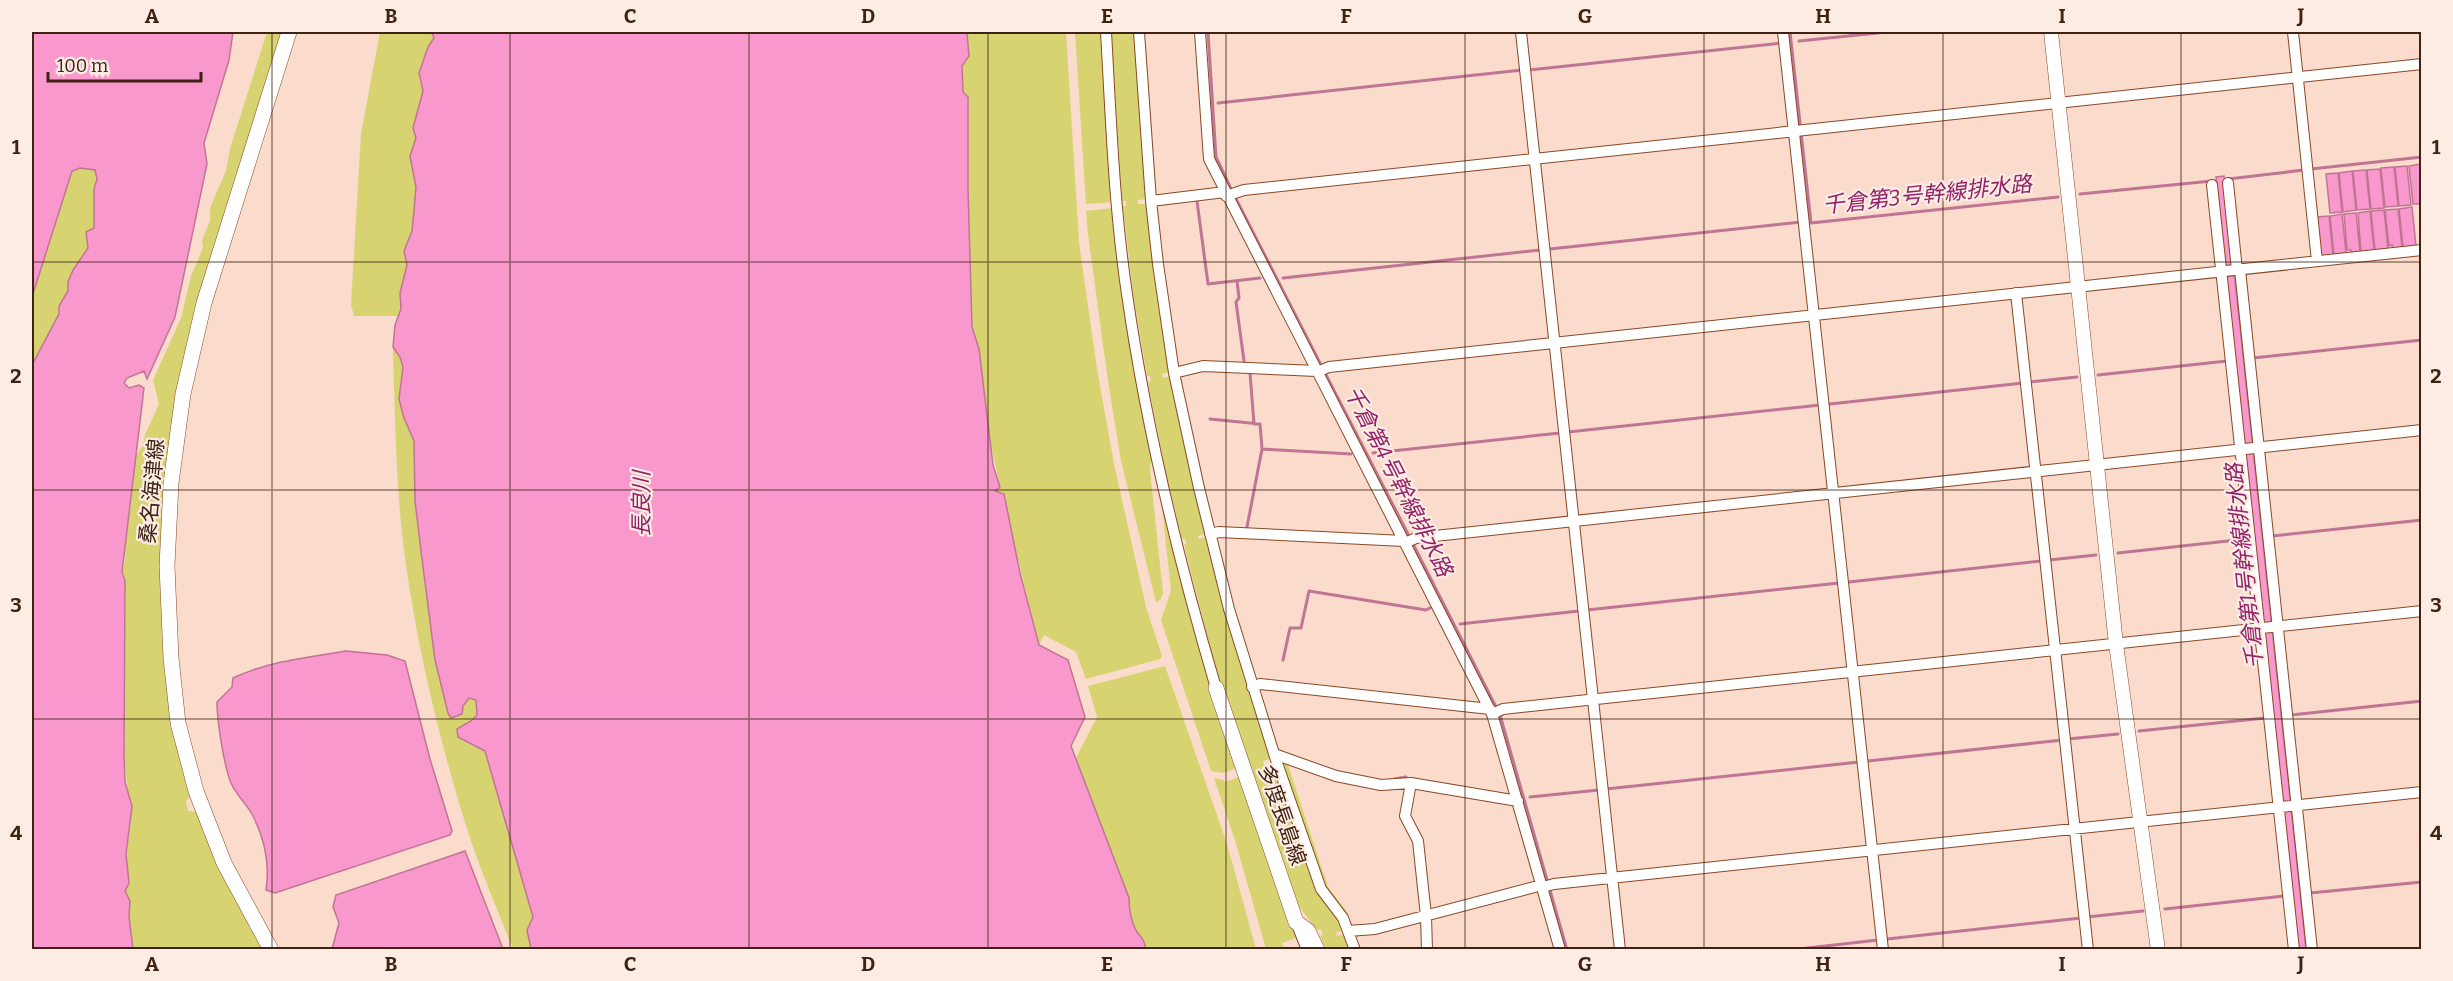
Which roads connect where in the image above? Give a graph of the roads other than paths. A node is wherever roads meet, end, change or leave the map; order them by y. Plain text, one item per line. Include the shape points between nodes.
1 (289, 32) edge
2 (1106, 32) edge
3 (1139, 32) edge
4 (1200, 32) edge
5 (1521, 32) edge
6 (1783, 32) edge
7 (2051, 32) edge
8 (2293, 32) edge
9 (2421, 64) edge
10 (2298, 77) junction
11 (2058, 103) junction
12 (1799, 130) junction
13 (1535, 159) junction
14 (2228, 183) dead end
15 (2212, 185) dead end
16 (1230, 193) junction
17 (1151, 201) junction
18 (2421, 250) edge
19 (2317, 261) junction
20 (2238, 270) junction
21 (2222, 271) junction
22 (2078, 287) junction
23 (2016, 293) junction
24 (1816, 314) junction
25 (1555, 343) junction
26 (1321, 370) junction
27 (1174, 373) junction
28 (2421, 430) edge
29 (2257, 448) junction
30 (2241, 449) junction
31 (2097, 465) junction
32 (2036, 472) junction
33 (1835, 493) junction
34 (1574, 521) junction
35 (1210, 534) junction
36 (1408, 541) junction
37 (2421, 611) edge
38 (2276, 627) junction
39 (2260, 628) junction
40 (2116, 644) junction
41 (2055, 650) junction
42 (1854, 672) junction
43 (1252, 687) junction
44 (1216, 688) joint
45 (1593, 700) junction
46 (1495, 711) junction
47 (1274, 754) junction
48 (1411, 783) junction
49 (2421, 792) edge
50 (1518, 801) junction
51 (2295, 806) junction
52 (2280, 807) junction
53 (2141, 822) junction
54 (2074, 829) junction
55 (1872, 850) junction
56 (1612, 878) junction
57 (1546, 886) junction
58 (1426, 916) junction
59 (1296, 922) junction
60 (1348, 931) junction
61 (271, 950) edge
62 (1307, 950) edge
63 (1317, 950) edge
64 (1355, 950) edge
65 (1427, 950) edge
66 (1560, 950) edge
67 (1620, 950) edge
68 (1883, 950) edge
69 (2088, 950) edge
70 (2158, 950) edge
71 (2294, 950) edge
72 (2312, 950) edge

1 - 61 main road, 桑名海津線 via 204,303 183,394 171,483 167,566 178,723 196,791 224,863
2 - 44 street via 1117,204 1140,376 1174,532
3 - 17 street
4 - 16 street via 1208,153
5 - 13 street
6 - 12 street
7 - 11 street
8 - 10 street
9 - 10 street
10 - 11 street
10 - 19 street
11 - 12 street
11 - 22 street
12 - 13 street
12 - 24 street
13 - 16 street
13 - 25 street
14 - 20 street
15 - 21 street
16 - 17 street
16 - 26 street
17 - 27 street
18 - 19 street
19 - 20 street
20 - 21 street
20 - 29 street
21 - 22 street
21 - 30 street
22 - 23 street
22 - 31 street
23 - 24 street
23 - 32 street
24 - 25 street
24 - 33 street
25 - 26 street
25 - 34 street
26 - 27 street via 1203,366
26 - 36 street
27 - 35 street
28 - 29 street
29 - 30 street
29 - 38 street
30 - 31 street
30 - 39 street
31 - 32 street
31 - 40 street
32 - 33 street
32 - 41 street
33 - 34 street
33 - 42 street
34 - 36 street
34 - 45 street
35 - 36 street
35 - 43 street
36 - 46 street
37 - 38 street
38 - 39 street
38 - 51 street
39 - 40 street
39 - 52 street
40 - 41 street
40 - 53 street
41 - 42 street
41 - 54 street
42 - 45 street
42 - 55 street
43 - 46 street via 1260,684
43 - 47 street
44 - 59 main road, 多度長島線
45 - 46 street
45 - 56 street
46 - 50 street
47 - 48 street via 1336,776 1381,785
47 - 60 street via 1321,889
48 - 50 street
48 - 58 street via 1405,816 1418,841
49 - 51 street
50 - 57 street
51 - 52 street
51 - 72 street
52 - 53 street
52 - 71 street
53 - 54 street
53 - 70 street
54 - 55 street
54 - 69 street
55 - 56 street
55 - 68 street
56 - 57 street
56 - 67 street
57 - 58 street
57 - 66 street
58 - 60 street
58 - 65 street
59 - 62 street
59 - 63 main road, 多度長島線 via 1308,931
60 - 64 street

